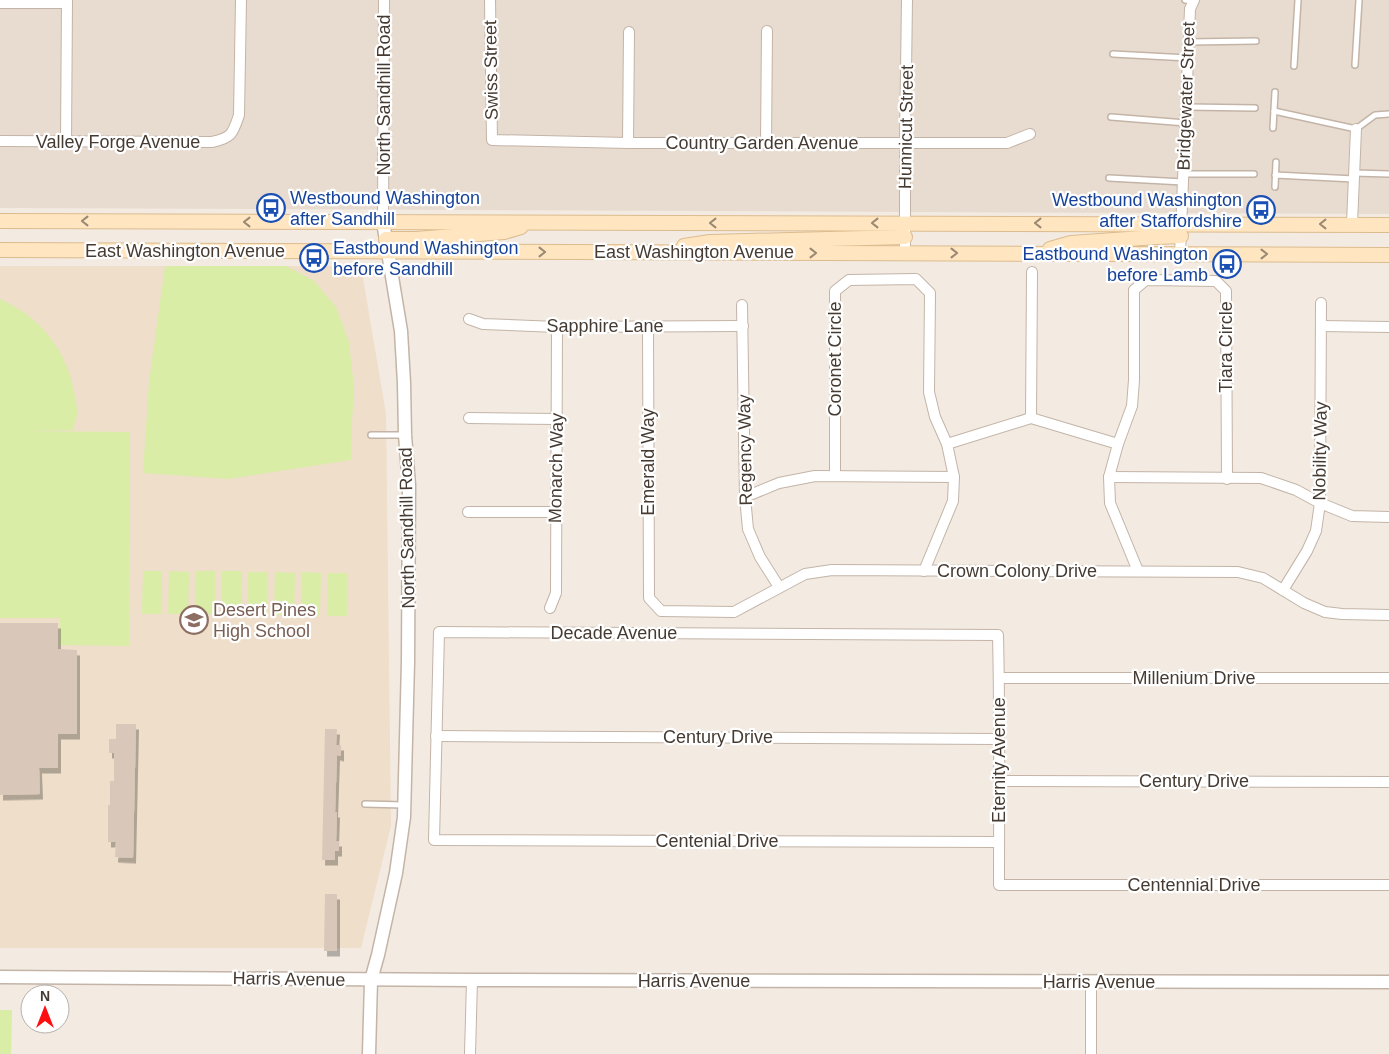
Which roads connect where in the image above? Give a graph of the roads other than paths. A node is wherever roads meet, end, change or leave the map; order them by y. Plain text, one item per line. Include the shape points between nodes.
1 (240, 0) edge
2 (384, 0) edge
3 (490, 0) edge
4 (907, 0) edge
5 (1191, 0) edge
6 (1298, 0) edge
7 (1359, 0) edge
8 (67, 2) edge
9 (0, 3) edge
10 (767, 31) dead end
11 (629, 32) dead end
12 (1256, 41) dead end
13 (1189, 42) junction
14 (1113, 54) dead end
15 (1188, 58) junction
16 (1355, 65) dead end
17 (1294, 66) dead end
18 (1275, 92) dead end
19 (1187, 107) junction
20 (1255, 108) dead end
21 (1274, 111) junction
22 (1389, 114) edge
23 (1111, 117) dead end
24 (1186, 123) junction
25 (1273, 128) dead end
26 (1356, 129) junction
27 (1030, 134) dead end
28 (492, 140) joint
29 (0, 141) edge
30 (66, 142) junction
31 (628, 143) junction
32 (905, 143) junction
33 (766, 144) junction
34 (1276, 162) dead end
35 (1254, 174) dead end
36 (1389, 174) edge
37 (1275, 175) junction
38 (1354, 176) junction
39 (1109, 178) dead end
40 (1184, 178) junction
41 (1275, 188) dead end
42 (0, 221) edge
43 (37, 221) junction
44 (383, 222) junction
45 (536, 222) junction
46 (1352, 224) junction
47 (1389, 225) edge
48 (0, 230) edge
49 (905, 230) junction
50 (1181, 230) junction
51 (387, 245) junction
52 (1389, 249) edge
53 (0, 250) edge
54 (642, 252) junction
55 (905, 253) junction
56 (1032, 254) junction
57 (1180, 254) junction
58 (1364, 255) junction
59 (1389, 255) edge
60 (1032, 272) dead end
61 (1321, 303) dead end
62 (742, 305) dead end
63 (469, 318) dead end
64 (743, 326) junction
65 (1321, 326) junction
66 (557, 327) junction
67 (648, 327) junction
68 (1389, 327) edge
69 (469, 418) dead end
70 (1031, 418) junction
71 (557, 419) junction
72 (370, 435) dead end
73 (405, 435) junction
74 (947, 444) junction
75 (1118, 444) junction
76 (834, 476) junction
77 (954, 477) junction
78 (1109, 477) junction
79 (1227, 479) junction
80 (745, 497) junction
81 (1320, 503) junction
82 (468, 512) dead end
83 (556, 512) junction
84 (1389, 517) edge
85 (924, 570) junction
86 (1138, 571) junction
87 (779, 587) junction
88 (1283, 590) junction
89 (649, 598) joint
90 (550, 608) dead end
91 (1389, 615) edge
92 (998, 635) joint
93 (999, 678) junction
94 (1389, 678) edge
95 (436, 736) junction
96 (999, 739) junction
97 (999, 781) junction
98 (1389, 782) edge
99 (365, 804) dead end
100 (405, 805) junction
101 (434, 840) joint
102 (999, 842) junction
103 (999, 885) joint
104 (1389, 885) edge
105 (0, 977) edge
106 (371, 980) junction
107 (472, 980) junction
108 (1091, 982) junction
109 (1389, 982) edge
110 (370, 1054) edge
111 (470, 1054) edge
112 (1091, 1054) edge

1 - 30 street, Valley Forge Avenue via 239,115 233,132 224,140
2 - 44 street, North Sandhill Road
3 - 28 street, Swiss Street
4 - 32 street, Hunnicut Street
5 - 13 street, Bridgewater Street
6 - 17 lane
7 - 16 lane
8 - 9 street
8 - 30 street
10 - 33 street
11 - 31 street
12 - 13 lane
13 - 15 street, Bridgewater Street
14 - 15 lane
15 - 19 street, Bridgewater Street
18 - 21 lane
19 - 20 lane
19 - 24 street, Bridgewater Street
21 - 25 lane
21 - 26 lane
22 - 26 lane via 1375,115
23 - 24 lane
24 - 40 street, Bridgewater Street
26 - 38 street
27 - 32 street, Country Garden Avenue via 1007,143
28 - 31 street, Country Garden Avenue
29 - 30 street, Valley Forge Avenue
31 - 33 street, Country Garden Avenue
32 - 33 street, Country Garden Avenue
32 - 49 street, Hunnicut Street
34 - 37 lane
35 - 40 lane
36 - 38 lane
37 - 38 lane
37 - 41 lane
38 - 46 street
39 - 40 lane
40 - 50 street, Bridgewater Street
42 - 43 main road, East Washington Avenue
44 -> 43 main road, East Washington Avenue
43 - 48 main road
44 - 45 main road, East Washington Avenue
44 - 51 street, North Sandhill Road
49 -> 45 main road, East Washington Avenue
45 - 51 main road via 504,232 416,239
46 - 47 main road, East Washington Avenue
46 -> 50 main road, East Washington Avenue
50 -> 49 main road, East Washington Avenue
49 - 54 main road via 710,242
49 - 55 street, Hunnicut Street
50 - 56 main road via 1157,237 1071,243
50 - 57 street, Bridgewater Street
51 - 53 main road, East Washington Avenue
51 -> 54 main road, East Washington Avenue
51 - 73 street, North Sandhill Road via 401,331
52 - 58 main road
54 -> 55 main road, East Washington Avenue
55 -> 56 main road, East Washington Avenue
56 - 57 main road, East Washington Avenue
57 -> 58 main road, East Washington Avenue
58 - 59 main road, East Washington Avenue
60 - 70 street
61 - 65 street, Nobility Way
62 - 64 street, Regency Way
63 - 66 street, Sapphire Lane via 483,324
64 - 67 street, Sapphire Lane
64 - 80 street, Regency Way
65 - 68 street
65 - 81 street, Nobility Way
66 - 67 street, Sapphire Lane
66 - 71 street, Monarch Way
67 - 89 street, Emerald Way
69 - 71 street
70 - 74 street
70 - 75 street
71 - 83 street, Monarch Way
72 - 73 lane
73 - 100 street, North Sandhill Road via 409,485
74 - 76 street, Coronet Circle via 935,417 929,392 930,294 916,279 849,280 835,291
74 - 77 street
75 - 78 street, Tiara Circle
75 - 79 street, Tiara Circle via 1132,406 1134,290 1146,280 1216,281 1226,291
76 - 77 street
76 - 80 street via 779,483
77 - 85 street via 953,501
78 - 79 street
78 - 86 street, Tiara Circle via 1110,503
79 - 81 street via 1261,478 1296,490
80 - 87 street, Regency Way via 748,529 760,557
81 - 84 street via 1352,516
81 - 88 street, Nobility Way via 1316,532
82 - 83 street
83 - 90 street, Monarch Way via 556,593
85 - 86 street, Crown Colony Drive
85 - 87 street, Crown Colony Drive via 832,570 805,574
86 - 88 street, Crown Colony Drive via 1238,572 1263,578
87 - 89 street, Crown Colony Drive via 734,612 661,611
88 - 91 street, Crown Colony Drive via 1325,612
92 - 93 street, Eternity Avenue
92 - 95 street, Decade Avenue via 439,632
93 - 94 street, Millenium Drive
93 - 96 street, Eternity Avenue
95 - 96 street, Century Drive
95 - 101 street, Decade Avenue
96 - 97 street, Eternity Avenue
97 - 98 street, Century Drive
97 - 102 street, Eternity Avenue
99 - 100 lane
100 - 106 street, North Sandhill Road via 396,873
101 - 102 street, Centenial Drive
102 - 103 street, Eternity Avenue
103 - 104 street, Centennial Drive
105 - 106 street, Harris Avenue
106 - 107 street, Harris Avenue
106 - 110 street, North Sandhill Road
107 - 108 street, Harris Avenue
107 - 111 street
108 - 109 street, Harris Avenue
108 - 112 street

